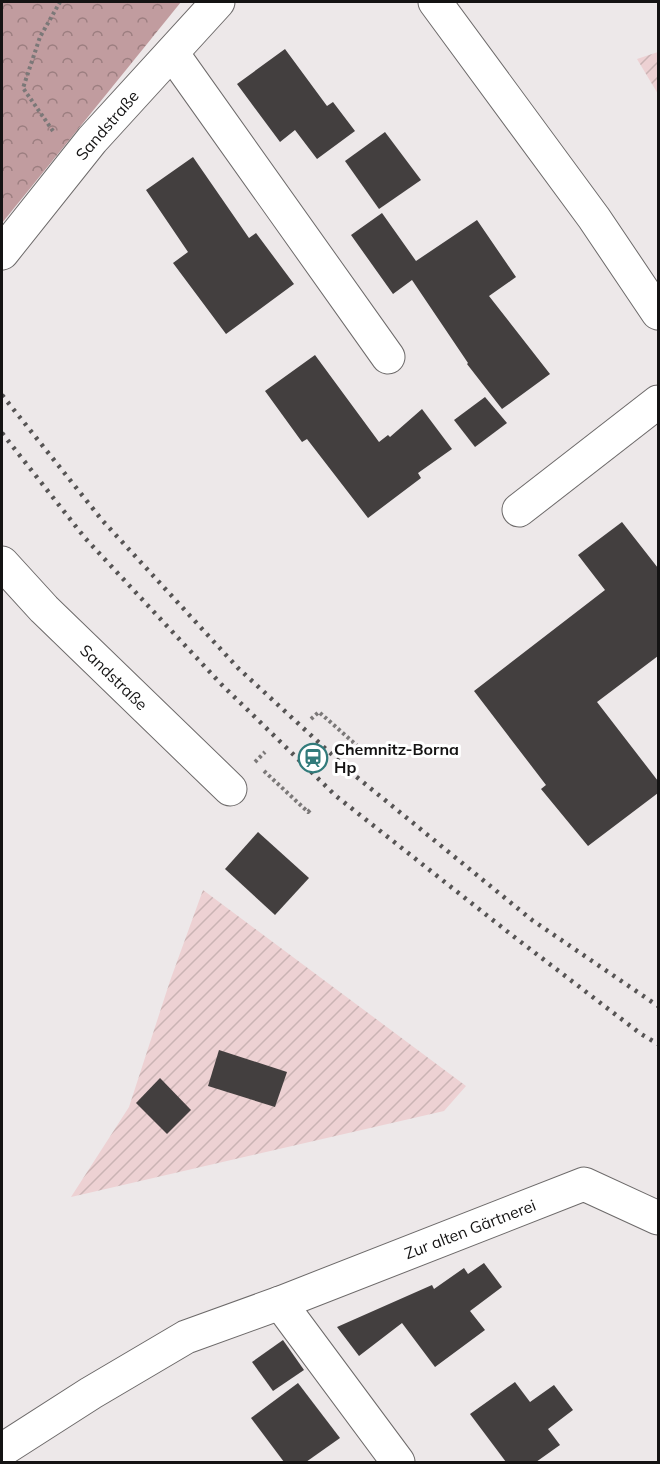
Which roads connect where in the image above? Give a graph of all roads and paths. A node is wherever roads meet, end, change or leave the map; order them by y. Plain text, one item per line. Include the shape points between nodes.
1 (60, 2) edge
2 (218, 2) edge
3 (435, 2) edge
4 (172, 53) junction
5 (75, 163) junction
6 (2, 253) edge
7 (658, 313) edge
8 (388, 357) dead end
9 (658, 402) edge
10 (519, 510) dead end
11 (2, 562) edge
12 (311, 720) dead end
13 (362, 750) dead end
14 (255, 762) dead end
15 (230, 789) dead end
16 (311, 809) dead end
17 (658, 1218) edge
18 (280, 1303) junction
19 (2, 1450) edge
20 (398, 1462) edge

1 - 5 path via 40,37 23,88
2 - 4 street, Sandstraße
3 - 7 street via 594,218
4 - 5 street, Sandstraße
4 - 8 street
5 - 6 street, Sandstraße
9 - 10 street
11 - 15 street, Sandstraße via 44,609
12 - 13 path via 319,712
14 - 16 path via 308,812
17 - 18 street, Zur alten Gärtnerei via 584,1184
18 - 19 street, Zur alten Gärtnerei via 186,1337
18 - 20 street

